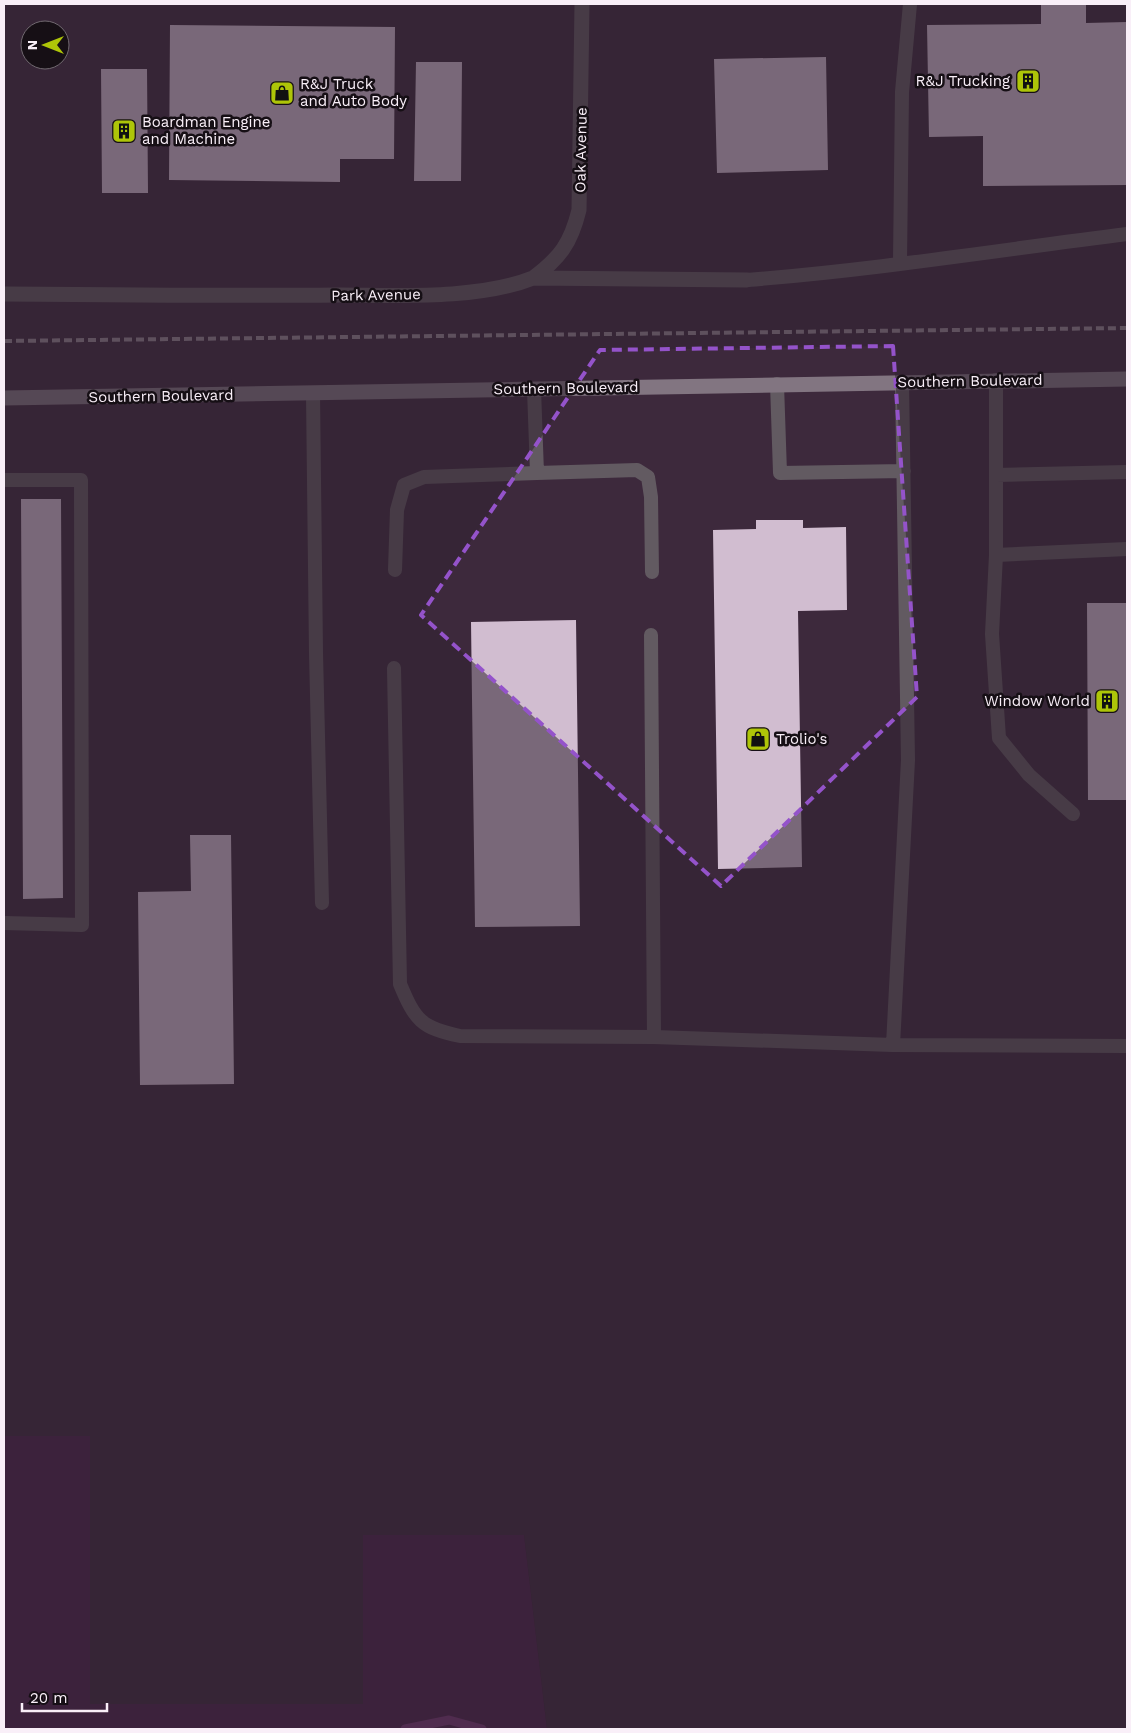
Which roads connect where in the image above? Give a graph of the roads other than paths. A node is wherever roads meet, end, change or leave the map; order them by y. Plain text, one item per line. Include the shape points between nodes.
1 (582, 4) edge
2 (910, 4) edge
3 (1127, 234) edge
4 (900, 262) junction
5 (533, 278) junction
6 (747, 280) joint
7 (4, 294) edge
8 (1127, 379) edge
9 (996, 380) junction
10 (902, 383) junction
11 (777, 384) junction
12 (534, 389) junction
13 (313, 394) junction
14 (4, 398) edge
15 (904, 471) junction
16 (1127, 472) edge
17 (537, 473) junction
18 (996, 475) junction
19 (4, 480) edge
20 (1127, 549) edge
21 (996, 556) junction
22 (395, 570) dead end
23 (652, 572) dead end
24 (650, 635) dead end
25 (394, 668) dead end
26 (1073, 814) dead end
27 (322, 903) dead end
28 (4, 923) edge
29 (654, 1036) junction
30 (893, 1045) junction
31 (1127, 1046) edge

1 - 5 street, Oak Avenue via 579,210 574,232 564,250
2 - 4 lane via 902,92
3 - 4 lane
4 - 6 lane via 835,273
5 - 6 street, Park Avenue
5 - 7 street, Park Avenue via 510,288 481,292 399,295
8 - 9 street, Southern Boulevard
9 - 10 street, Southern Boulevard
9 - 18 lane
10 - 11 street, Southern Boulevard
10 - 15 lane
11 - 12 street, Southern Boulevard
11 - 15 lane via 780,473
12 - 13 street, Southern Boulevard
12 - 17 lane
13 - 14 street, Southern Boulevard
13 - 27 lane
15 - 30 lane via 908,760
16 - 18 lane
17 - 22 lane via 424,477 404,486 397,510
17 - 23 lane via 637,470 648,477 652,497
18 - 21 lane
19 - 28 lane via 81,480 82,925
20 - 21 lane
21 - 26 lane via 992,634 999,738 1029,775
24 - 29 lane
25 - 29 lane via 400,984 412,1013 435,1031 460,1036
29 - 30 lane
30 - 31 lane

